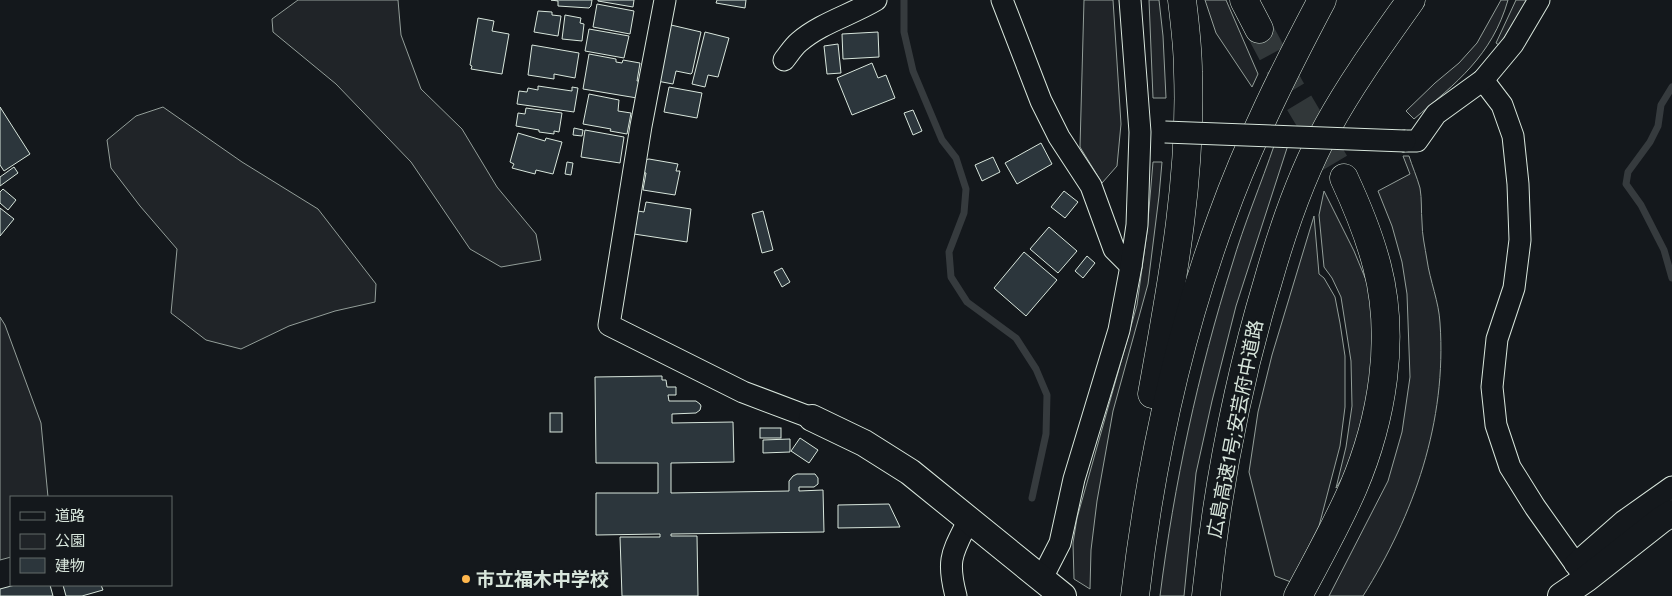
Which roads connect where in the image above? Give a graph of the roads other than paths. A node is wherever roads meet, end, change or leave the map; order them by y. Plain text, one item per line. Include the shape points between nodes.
1 (665, 0) edge
2 (876, 0) edge
3 (1002, 0) edge
4 (1130, 0) edge
5 (1182, 0) edge
6 (1244, 0) edge
7 (1322, 0) edge
8 (1411, 0) edge
9 (1539, 0) edge
10 (1259, 29) tunnel mouth
11 (784, 60) dead end
12 (1483, 80) junction
13 (1140, 132) junction
14 (1344, 178) tunnel mouth
15 (1131, 266) junction
16 (812, 418) joint
17 (1672, 487) edge
18 (1672, 513) edge
19 (969, 519) junction
20 (1580, 571) junction
21 (1042, 580) junction
22 (956, 596) edge
23 (1063, 596) edge
24 (1128, 596) edge
25 (1135, 596) edge
26 (1206, 596) edge
27 (1298, 596) edge
28 (1561, 596) edge

1 - 16 street via 608,325 743,392
2 - 11 street via 799,42
3 - 15 street via 1058,137 1091,186 1114,249
4 - 13 street
5 - 24 highway via 1188,72 1185,171 1172,284 1136,498
6 - 10 highway
7 - 25 highway via 1287,65 1249,150 1197,290 1175,368 1158,448 1142,529
8 - 26 highway, 広島高速1号;安芸府中道路 via 1357,78 1328,127 1300,186 1278,247 1238,392
9 - 12 street via 1513,44
12 - 13 street, bridge via 1436,114 1417,141
12 - 20 street via 1505,112 1513,136 1518,184 1520,240 1514,288 1497,339 1492,387 1496,425 1510,466 1534,507
13 - 15 street via 1137,225
14 - 27 highway via 1377,267 1384,302 1383,375 1378,412 1353,488
15 - 21 street via 1119,330 1074,479 1060,543
16 - 19 street via 864,443 910,472
17 - 20 street via 1624,521
18 - 20 street
19 - 21 street
19 - 22 street via 951,557 951,577
20 - 28 street
21 - 23 street

